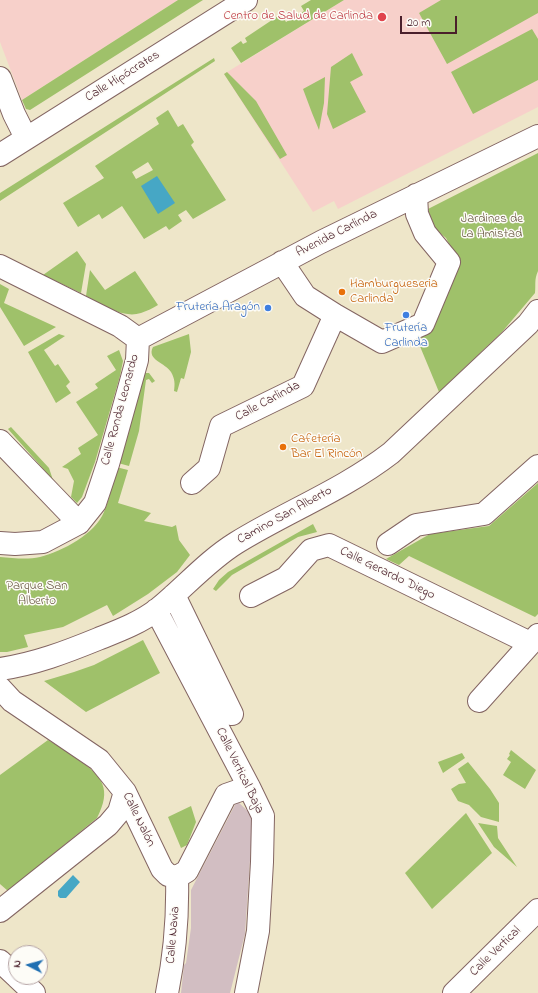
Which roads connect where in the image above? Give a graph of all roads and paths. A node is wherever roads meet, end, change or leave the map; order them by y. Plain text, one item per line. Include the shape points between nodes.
1 (246, 0) edge
2 (0, 78) edge
3 (538, 136) edge
4 (26, 138) junction
5 (0, 155) edge
6 (416, 195) junction
7 (282, 262) junction
8 (0, 266) edge
9 (538, 311) edge
10 (335, 315) junction
11 (138, 339) junction
12 (0, 441) edge
13 (538, 466) edge
14 (192, 483) dead end
15 (79, 523) junction
16 (0, 544) edge
17 (388, 544) dead end
18 (174, 595) junction
19 (251, 596) dead end
20 (156, 610) junction
21 (534, 639) edge
22 (0, 669) edge
23 (0, 688) edge
24 (479, 701) dead end
25 (232, 714) dead end
26 (249, 787) junction
27 (125, 792) junction
28 (177, 877) junction
29 (538, 910) edge
30 (0, 911) edge
31 (0, 961) edge
32 (8, 969) edge
33 (25, 985) edge
34 (34, 993) edge
35 (167, 993) edge
36 (246, 993) edge
37 (454, 993) edge

1 - 4 street, Calle Hipócrates
2 - 4 street
3 - 6 street, Avenida Carlinda
4 - 5 street, Calle Hipócrates
6 - 7 street, Avenida Carlinda
6 - 10 street via 417,214 425,233 449,262 423,324 382,342
7 - 10 street via 305,296
7 - 11 street, Avenida Carlinda
8 - 11 street, Calle Ronda Leonardo via 120,326
9 - 18 street, Camino San Alberto via 528,324 381,461 236,543 215,558
10 - 14 street, Calle Carlinda via 303,386 221,426 209,468
11 - 15 street, Calle Ronda Leonardo via 137,360 108,464 95,503
12 - 15 street
13 - 17 street via 484,514 416,526
15 - 16 street, Calle Ronda Leonardo via 43,542
18 - 20 street, Camino San Alberto
18 - 25 street, Calle Vertical Baja
19 - 21 street, Calle Gerardo Diego via 286,578 312,550 329,546
20 - 22 street, Camino San Alberto via 138,622 57,656
20 - 26 street, Calle Vertical Baja
21 - 24 street
23 - 27 street, Calle Nalón via 12,701 99,760
26 - 28 street via 226,795 187,871
26 - 36 street, Calle Vertical Baja via 263,816 258,931
27 - 28 street, Calle Nalón via 162,869 168,875
27 - 30 street via 119,812 108,824
28 - 35 street, Calle Navia via 173,962
29 - 37 street, Calle Vertical
31 - 32 street
33 - 34 street

